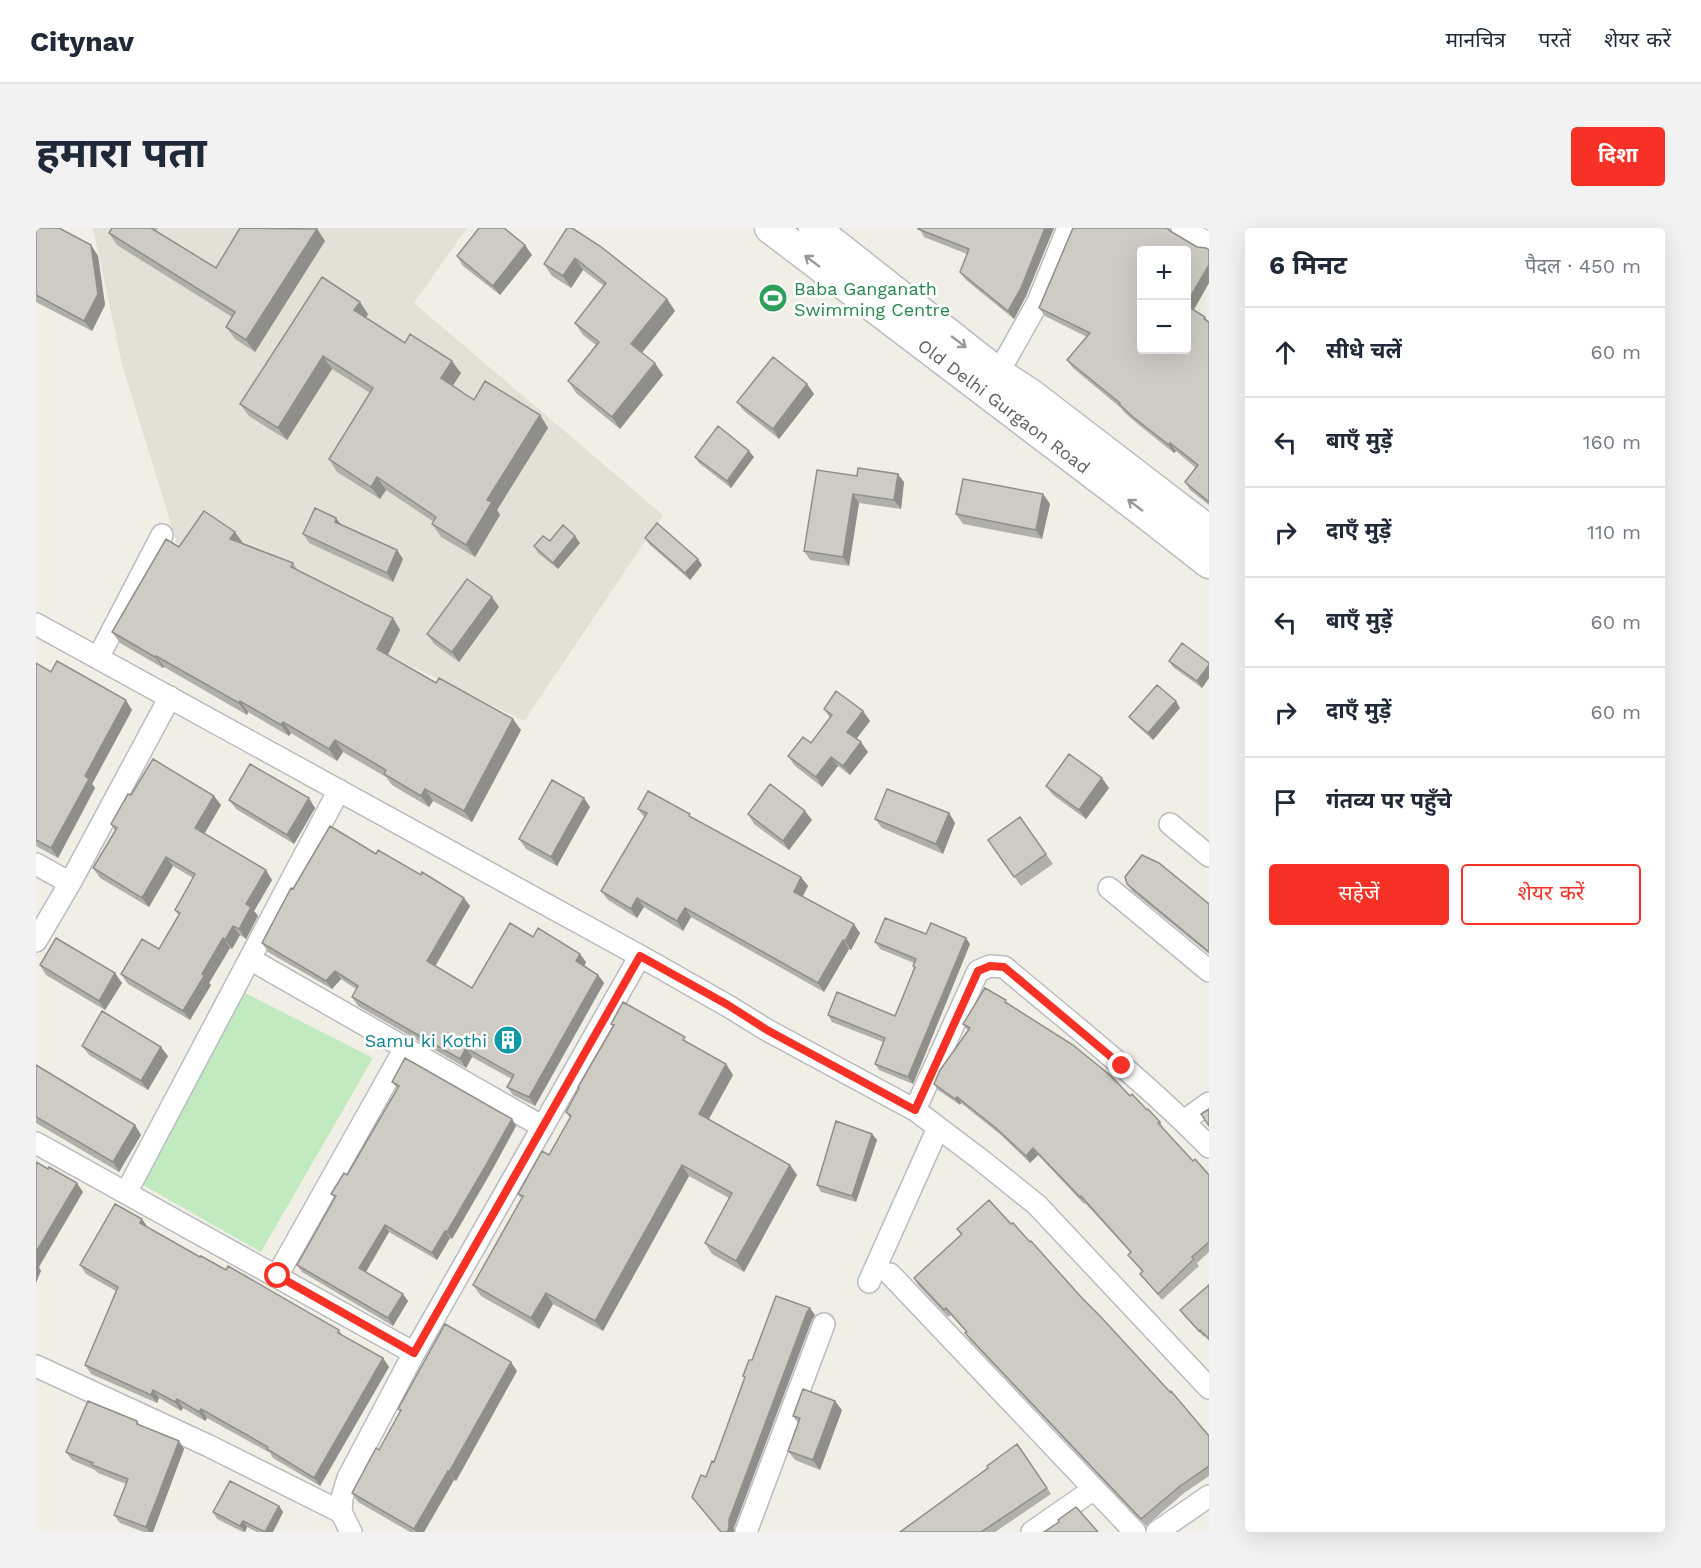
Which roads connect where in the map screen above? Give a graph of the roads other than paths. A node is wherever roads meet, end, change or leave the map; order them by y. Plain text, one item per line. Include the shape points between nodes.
1 (770, 228) edge
2 (814, 228) edge
3 (1068, 228) edge
4 (1182, 228) edge
5 (1209, 244) edge
6 (993, 383) junction
7 (1196, 532) edge
8 (162, 535) dead end
9 (1209, 563) edge
10 (36, 624) edge
11 (98, 658) junction
12 (170, 698) junction
13 (339, 790) junction
14 (1170, 824) dead end
15 (1209, 856) edge
16 (36, 864) edge
17 (70, 883) junction
18 (1109, 888) dead end
19 (36, 941) edge
20 (640, 956) junction
21 (250, 959) junction
22 (1209, 971) edge
23 (405, 1048) junction
24 (1209, 1103) edge
25 (915, 1110) junction
26 (1184, 1121) junction
27 (543, 1127) junction
28 (938, 1128) junction
29 (36, 1143) edge
30 (1209, 1147) edge
31 (126, 1193) junction
32 (891, 1274) dead end
33 (278, 1276) junction
34 (869, 1282) dead end
35 (824, 1324) dead end
36 (414, 1353) junction
37 (36, 1366) edge
38 (1209, 1388) edge
39 (1094, 1489) junction
40 (1209, 1496) edge
41 (341, 1512) junction
42 (351, 1532) edge
43 (746, 1532) edge
44 (1032, 1532) edge
45 (1135, 1532) edge
46 (1157, 1532) edge

6 -> 1 main road, Old Delhi Gurgaon Road
2 -> 6 main road, Old Delhi Gurgaon Road
3 - 6 street via 1038,302
4 - 5 street
6 - 7 main road, Old Delhi Gurgaon Road via 1029,393
7 - 9 main road, Old Delhi Gurgaon Road
8 - 11 street
10 - 11 street
11 - 12 street
12 - 13 street
12 - 17 street
13 - 20 street
13 - 21 street
14 - 15 street
16 - 17 street
17 - 19 street
18 - 22 street
20 - 25 street
20 - 27 street
21 - 23 street
21 - 31 street
23 - 27 street
23 - 33 street
24 - 26 street
25 - 26 street via 978,971 990,966 1004,967
25 - 28 street
26 - 30 street
27 - 36 street
28 - 34 street
28 - 38 street via 1037,1205
29 - 31 street
31 - 33 street
32 - 39 street
33 - 36 street
35 - 43 street
36 - 41 street via 348,1478
37 - 41 street
39 - 44 street
39 - 45 street
40 - 46 street
41 - 42 street

